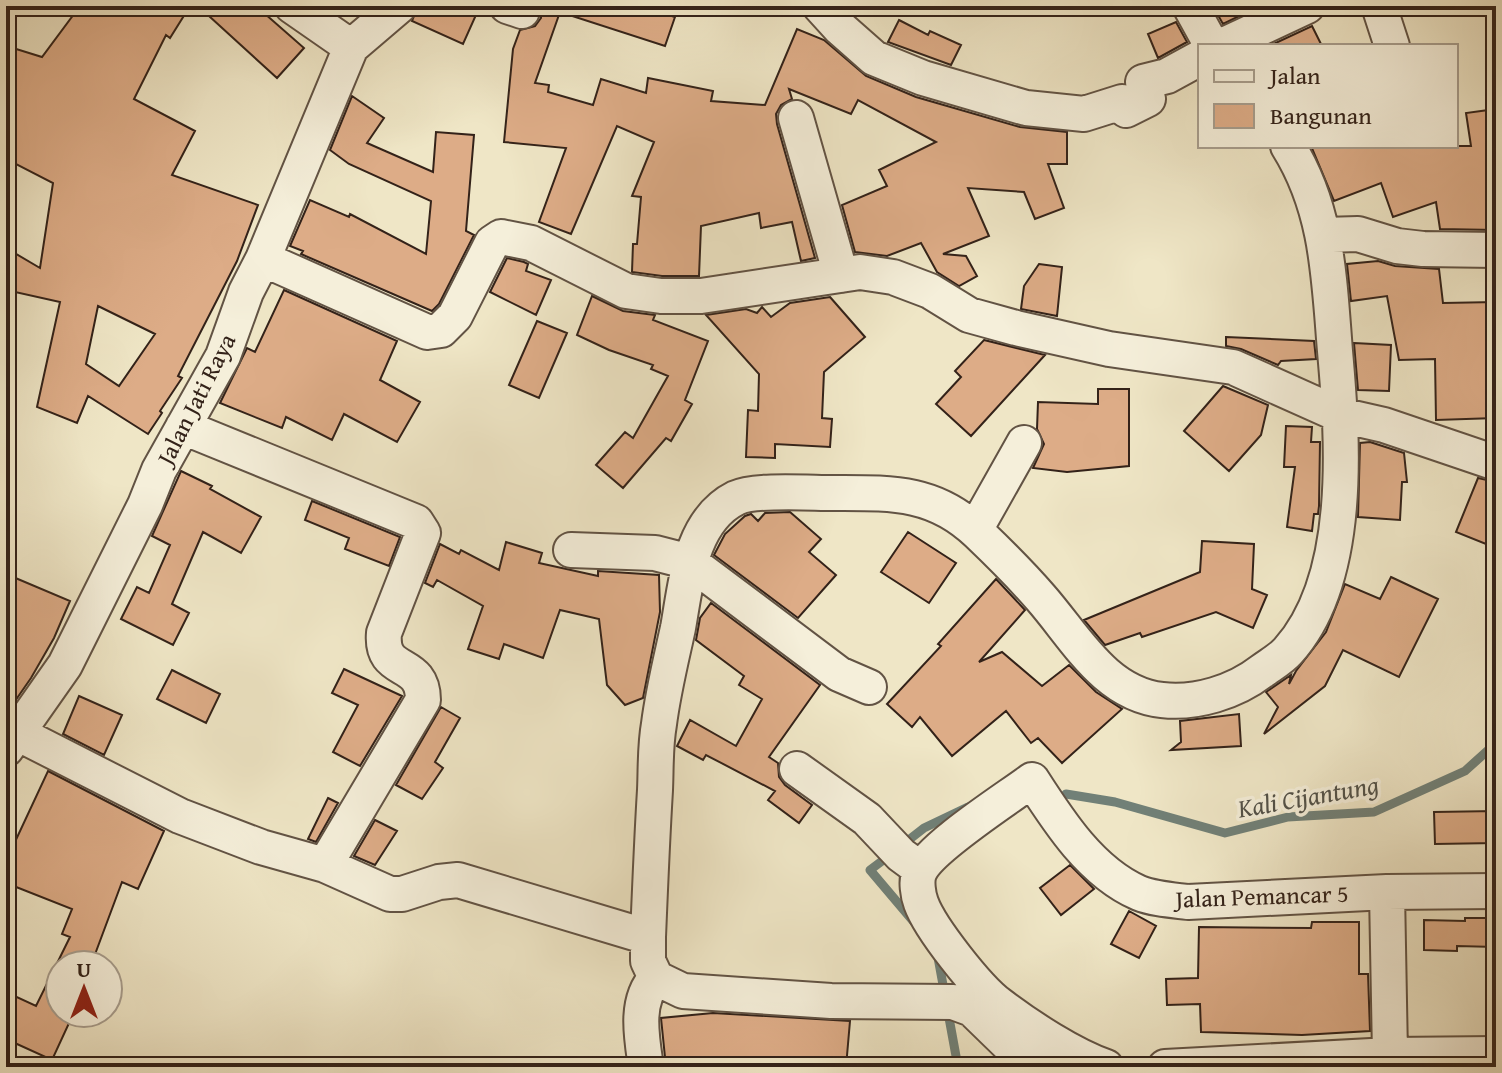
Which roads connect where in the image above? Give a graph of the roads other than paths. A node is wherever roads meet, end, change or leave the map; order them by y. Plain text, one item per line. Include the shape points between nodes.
1 (292, 6) edge
2 (399, 6) edge
3 (820, 6) edge
4 (1190, 6) edge
5 (1307, 6) edge
6 (1379, 6) edge
7 (1211, 44) edge
8 (1226, 44) edge
9 (1391, 44) edge
10 (351, 47) junction
11 (1198, 59) edge
12 (796, 118) dead end
13 (1289, 148) edge
14 (1324, 235) junction
15 (1496, 250) edge
16 (263, 259) junction
17 (841, 275) junction
18 (1340, 415) junction
19 (183, 427) junction
20 (1024, 443) dead end
21 (1496, 463) edge
22 (975, 530) junction
23 (571, 550) dead end
24 (690, 562) junction
25 (869, 687) dead end
26 (12, 741) edge
27 (797, 769) dead end
28 (910, 862) junction
29 (325, 865) junction
30 (1496, 891) edge
31 (1387, 892) junction
32 (648, 937) junction
33 (656, 978) junction
34 (1496, 1054) edge
35 (1390, 1055) junction
36 (646, 1067) edge
37 (1040, 1067) edge
38 (1104, 1067) edge
39 (1165, 1067) edge

1 - 10 street
2 - 10 street, Jalan Jati Raya
3 - 11 street via 874,58 1026,108 1084,114 1122,102 1126,110 1148,99 1143,82
4 - 7 street
5 - 8 street
6 - 9 street
10 - 16 street, Jalan Jati Raya
12 - 17 street
13 - 14 street via 1316,201
14 - 15 street via 1358,234 1423,249
14 - 18 street
16 - 17 street via 427,332 441,330 455,316 492,243 501,237 531,243 626,291 661,296 701,296
16 - 19 street, Jalan Jati Raya via 223,356
17 - 18 street via 893,277 930,291 969,315 1063,340 1233,367
18 - 21 street
18 - 22 street via 1342,480 1335,531 1311,618 1287,652 1231,691 1165,701 1121,687
19 - 26 street, Jalan Jati Raya via 65,665
19 - 29 street via 416,522 423,533 383,647 389,660 423,685 423,700
20 - 22 street
22 - 24 street via 940,505 913,497 738,497 716,514
23 - 24 street via 655,553
24 - 25 street via 839,674
24 - 32 street via 658,727
26 - 29 street via 180,816
27 - 28 street via 867,819
28 - 31 street, Jalan Pemancar 5 via 1032,780 1063,828 1104,870 1155,898 1188,902
28 - 38 street via 921,904 975,980 998,1004
29 - 32 street via 390,894 458,880
30 - 31 street, Jalan Pemancar 5
31 - 35 street
32 - 33 street via 648,961
33 - 36 street via 642,1010
33 - 37 street via 683,991 941,1002 972,1009
34 - 35 street
35 - 39 street

